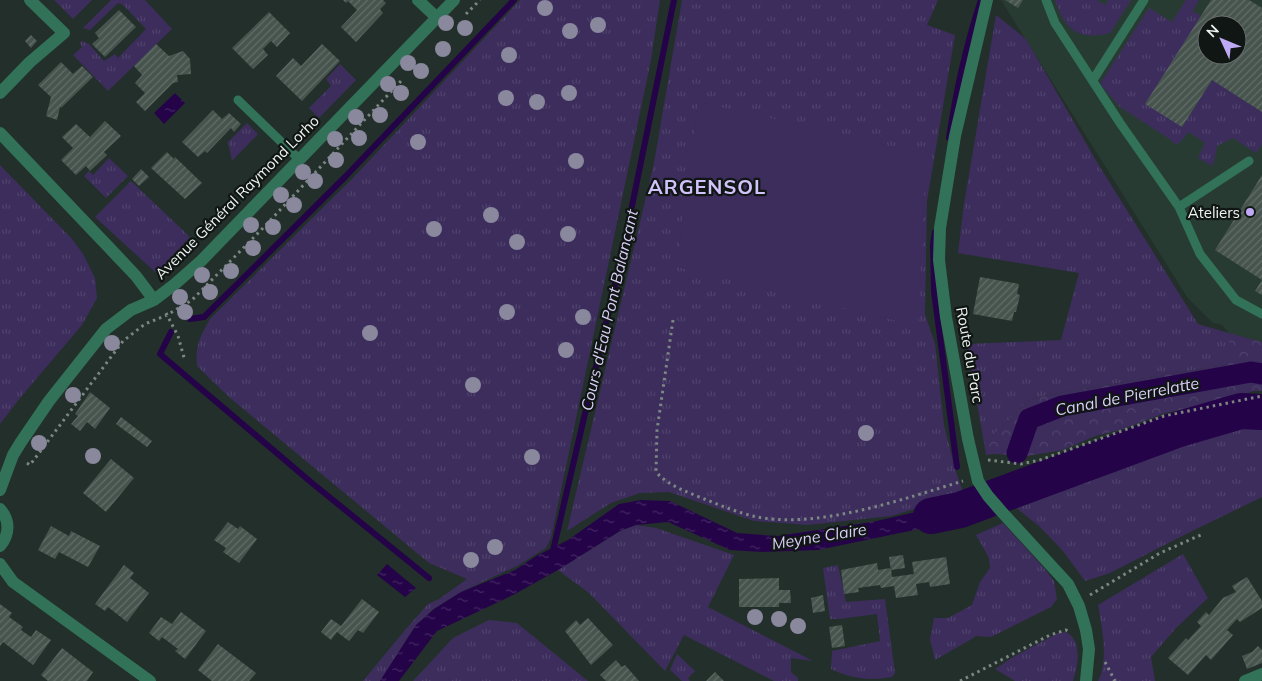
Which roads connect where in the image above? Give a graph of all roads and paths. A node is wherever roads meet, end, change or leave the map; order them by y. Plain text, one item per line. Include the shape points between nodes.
1 (30, 0) edge
2 (418, 0) edge
3 (454, 0) edge
4 (480, 0) edge
5 (987, 0) edge
6 (1046, 0) edge
7 (1144, 0) edge
8 (436, 17) junction
9 (461, 19) dead end
10 (402, 80) dead end
11 (1093, 80) junction
12 (0, 93) edge
13 (238, 100) dead end
14 (0, 133) edge
15 (300, 160) junction
16 (1249, 162) dead end
17 (1180, 207) junction
18 (154, 300) junction
19 (1262, 314) edge
20 (167, 315) junction
21 (673, 320) dead end
22 (186, 361) dead end
23 (1262, 396) edge
24 (23, 461) dead end
25 (976, 476) junction
26 (0, 490) edge
27 (0, 509) edge
28 (1203, 534) dead end
29 (0, 546) edge
30 (0, 564) edge
31 (1079, 606) junction
32 (1073, 635) dead end
33 (1262, 674) edge
34 (150, 681) edge
35 (960, 681) edge
36 (1086, 681) edge
37 (1245, 681) edge

1 - 12 street via 64,33
2 - 8 street
3 - 8 street, Avenue Général Raymond Lorho
4 - 9 path
5 - 25 street, Route du Parc via 955,136 940,228 939,260 946,317
6 - 11 lane via 1055,23
7 - 11 lane
8 - 15 street, Avenue Général Raymond Lorho
10 - 20 path via 192,300
11 - 17 lane via 1120,124
13 - 15 lane
14 - 18 street via 136,276
15 - 18 street, Avenue Général Raymond Lorho via 201,261
16 - 17 lane
17 - 19 lane via 1200,254 1212,270 1236,300
18 - 26 street, Avenue Général Raymond Lorho via 131,310 106,329 21,442
20 - 22 path
20 - 24 path via 145,324 123,341 30,464
21 - 25 path via 657,430 656,472 665,482 756,517 785,519 826,517 895,502
23 - 25 path via 1164,416 1040,460 1021,464 986,460
25 - 31 street, Route du Parc via 988,496 1068,584
27 - 29 street via 8,525
28 - 31 path via 1160,553 1090,595
30 - 34 street via 13,582
31 - 36 street, Route du Parc via 1088,649
32 - 35 path via 1066,630 1050,635
33 - 37 street

